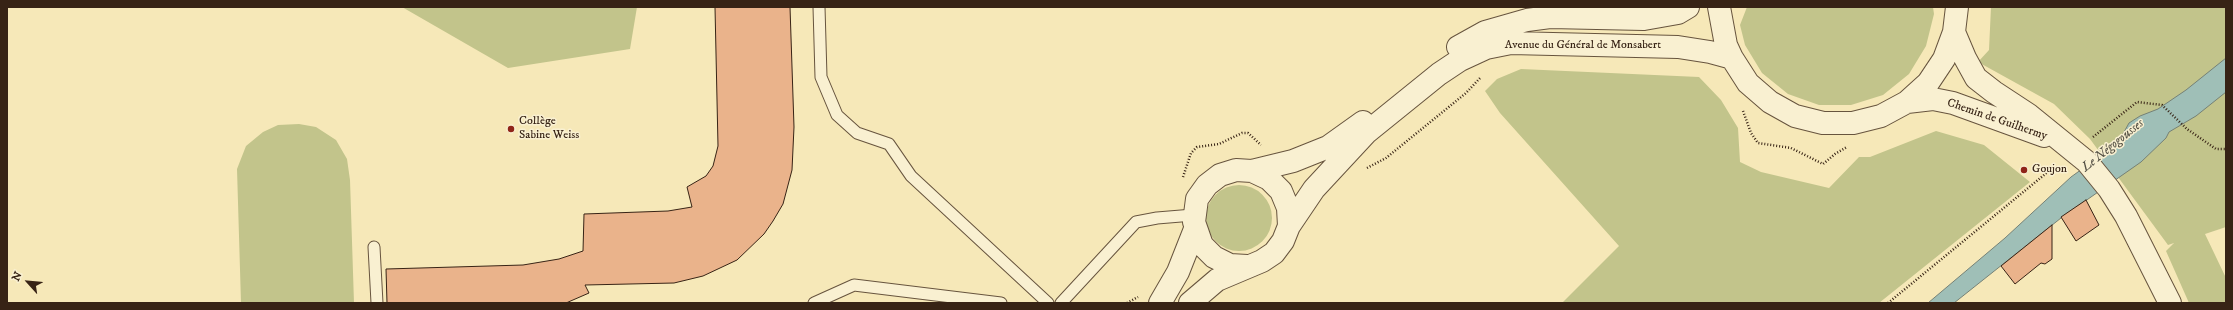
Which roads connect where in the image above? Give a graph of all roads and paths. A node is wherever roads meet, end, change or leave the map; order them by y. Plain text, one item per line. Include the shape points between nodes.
1 (819, 7) edge
2 (1688, 7) edge
3 (1719, 7) edge
4 (1957, 7) edge
5 (1954, 32) junction
6 (1732, 58) junction
7 (1486, 71) dead end
8 (1907, 102) junction
9 (1739, 104) dead end
10 (1852, 146) dead end
11 (1197, 147) dead end
12 (1265, 147) dead end
13 (2226, 149) edge
14 (2075, 152) junction
15 (1365, 169) dead end
16 (1252, 171) junction
17 (1194, 222) junction
18 (1289, 226) junction
19 (374, 247) dead end
20 (1248, 266) junction
21 (377, 303) edge
22 (814, 303) edge
23 (1001, 303) edge
24 (1048, 303) edge
25 (1061, 303) edge
26 (1160, 303) edge
27 (1190, 303) edge
28 (1888, 303) edge
29 (2170, 303) edge

1 - 24 lane via 821,77 837,115 857,133 889,144 911,176
2 - 16 street, Avenue du Général de Monsabert via 1678,13 1644,19 1550,17 1485,32 1443,56 1357,127 1328,147 1293,161
3 - 6 street via 1722,31
4 - 5 street
5 - 8 street via 1944,59 1928,83
5 - 14 street, Chemin de Guilhermy via 1976,78 2029,115
6 - 8 street via 1748,82 1770,102 1802,118 1823,123 1853,123 1881,116
6 - 18 street, Avenue du Général de Monsabert via 1678,47 1510,43 1486,48 1460,60 1439,74 1366,133 1314,189
7 - 15 path via 1466,93 1386,158
8 - 14 street, Chemin de Guilhermy via 1933,99 1953,103
9 - 10 path via 1758,143 1791,148 1823,164 1843,149
11 - 12 path via 1219,144 1242,133 1248,133
13 - 14 path via 2216,149 2187,129 2162,104 2137,102
14 - 28 path via 2058,163
14 - 29 street, Chemin de Guilhermy via 2109,189 2126,216
16 - 17 street via 1236,170 1225,173 1207,185 1197,199
16 - 18 street via 1269,179 1281,191 1288,208
17 - 20 street via 1202,245 1214,258 1230,265
17 - 25 lane via 1157,218 1136,222
17 - 26 street via 1178,272
18 - 20 street via 1284,241 1274,253
19 - 21 lane
20 - 27 street via 1217,280
22 - 23 lane via 854,285

